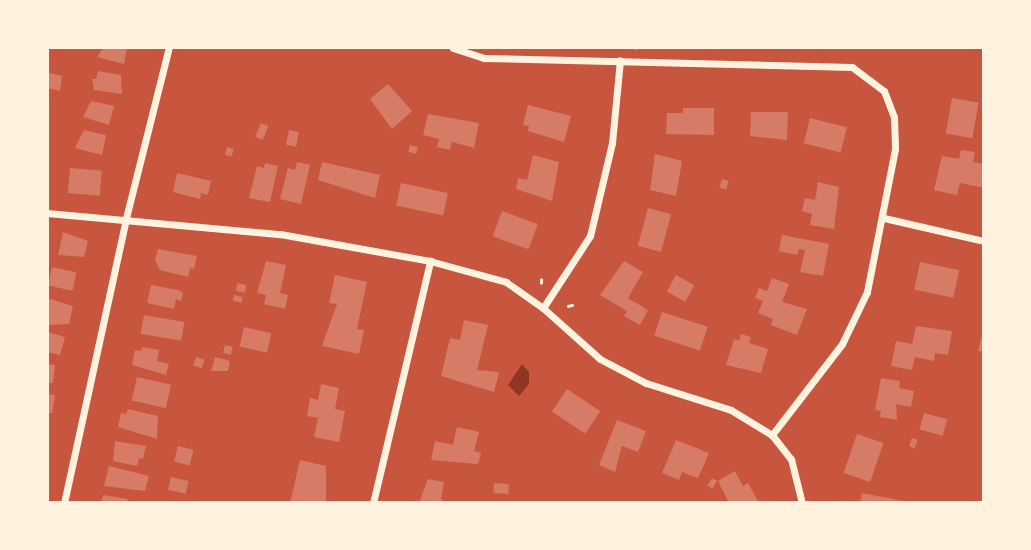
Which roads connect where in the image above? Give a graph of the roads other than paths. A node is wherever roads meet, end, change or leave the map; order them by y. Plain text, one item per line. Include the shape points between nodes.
1 (169, 47) edge
2 (453, 48) edge
3 (620, 60) junction
4 (47, 213) edge
5 (126, 218) junction
6 (884, 218) junction
7 (984, 240) edge
8 (430, 261) junction
9 (543, 308) junction
10 (772, 435) junction
11 (64, 503) edge
12 (373, 503) edge
13 (802, 503) edge

1 - 5 street
2 - 3 street via 484,58
3 - 6 street via 852,66 884,91 894,117 895,149
3 - 9 street via 612,143 590,236
4 - 5 street
5 - 8 street via 280,234
5 - 11 street
6 - 7 street
6 - 10 street via 854,323
8 - 9 street via 506,282
8 - 12 street
9 - 10 street via 600,359 646,383 731,410
10 - 13 street via 791,459

